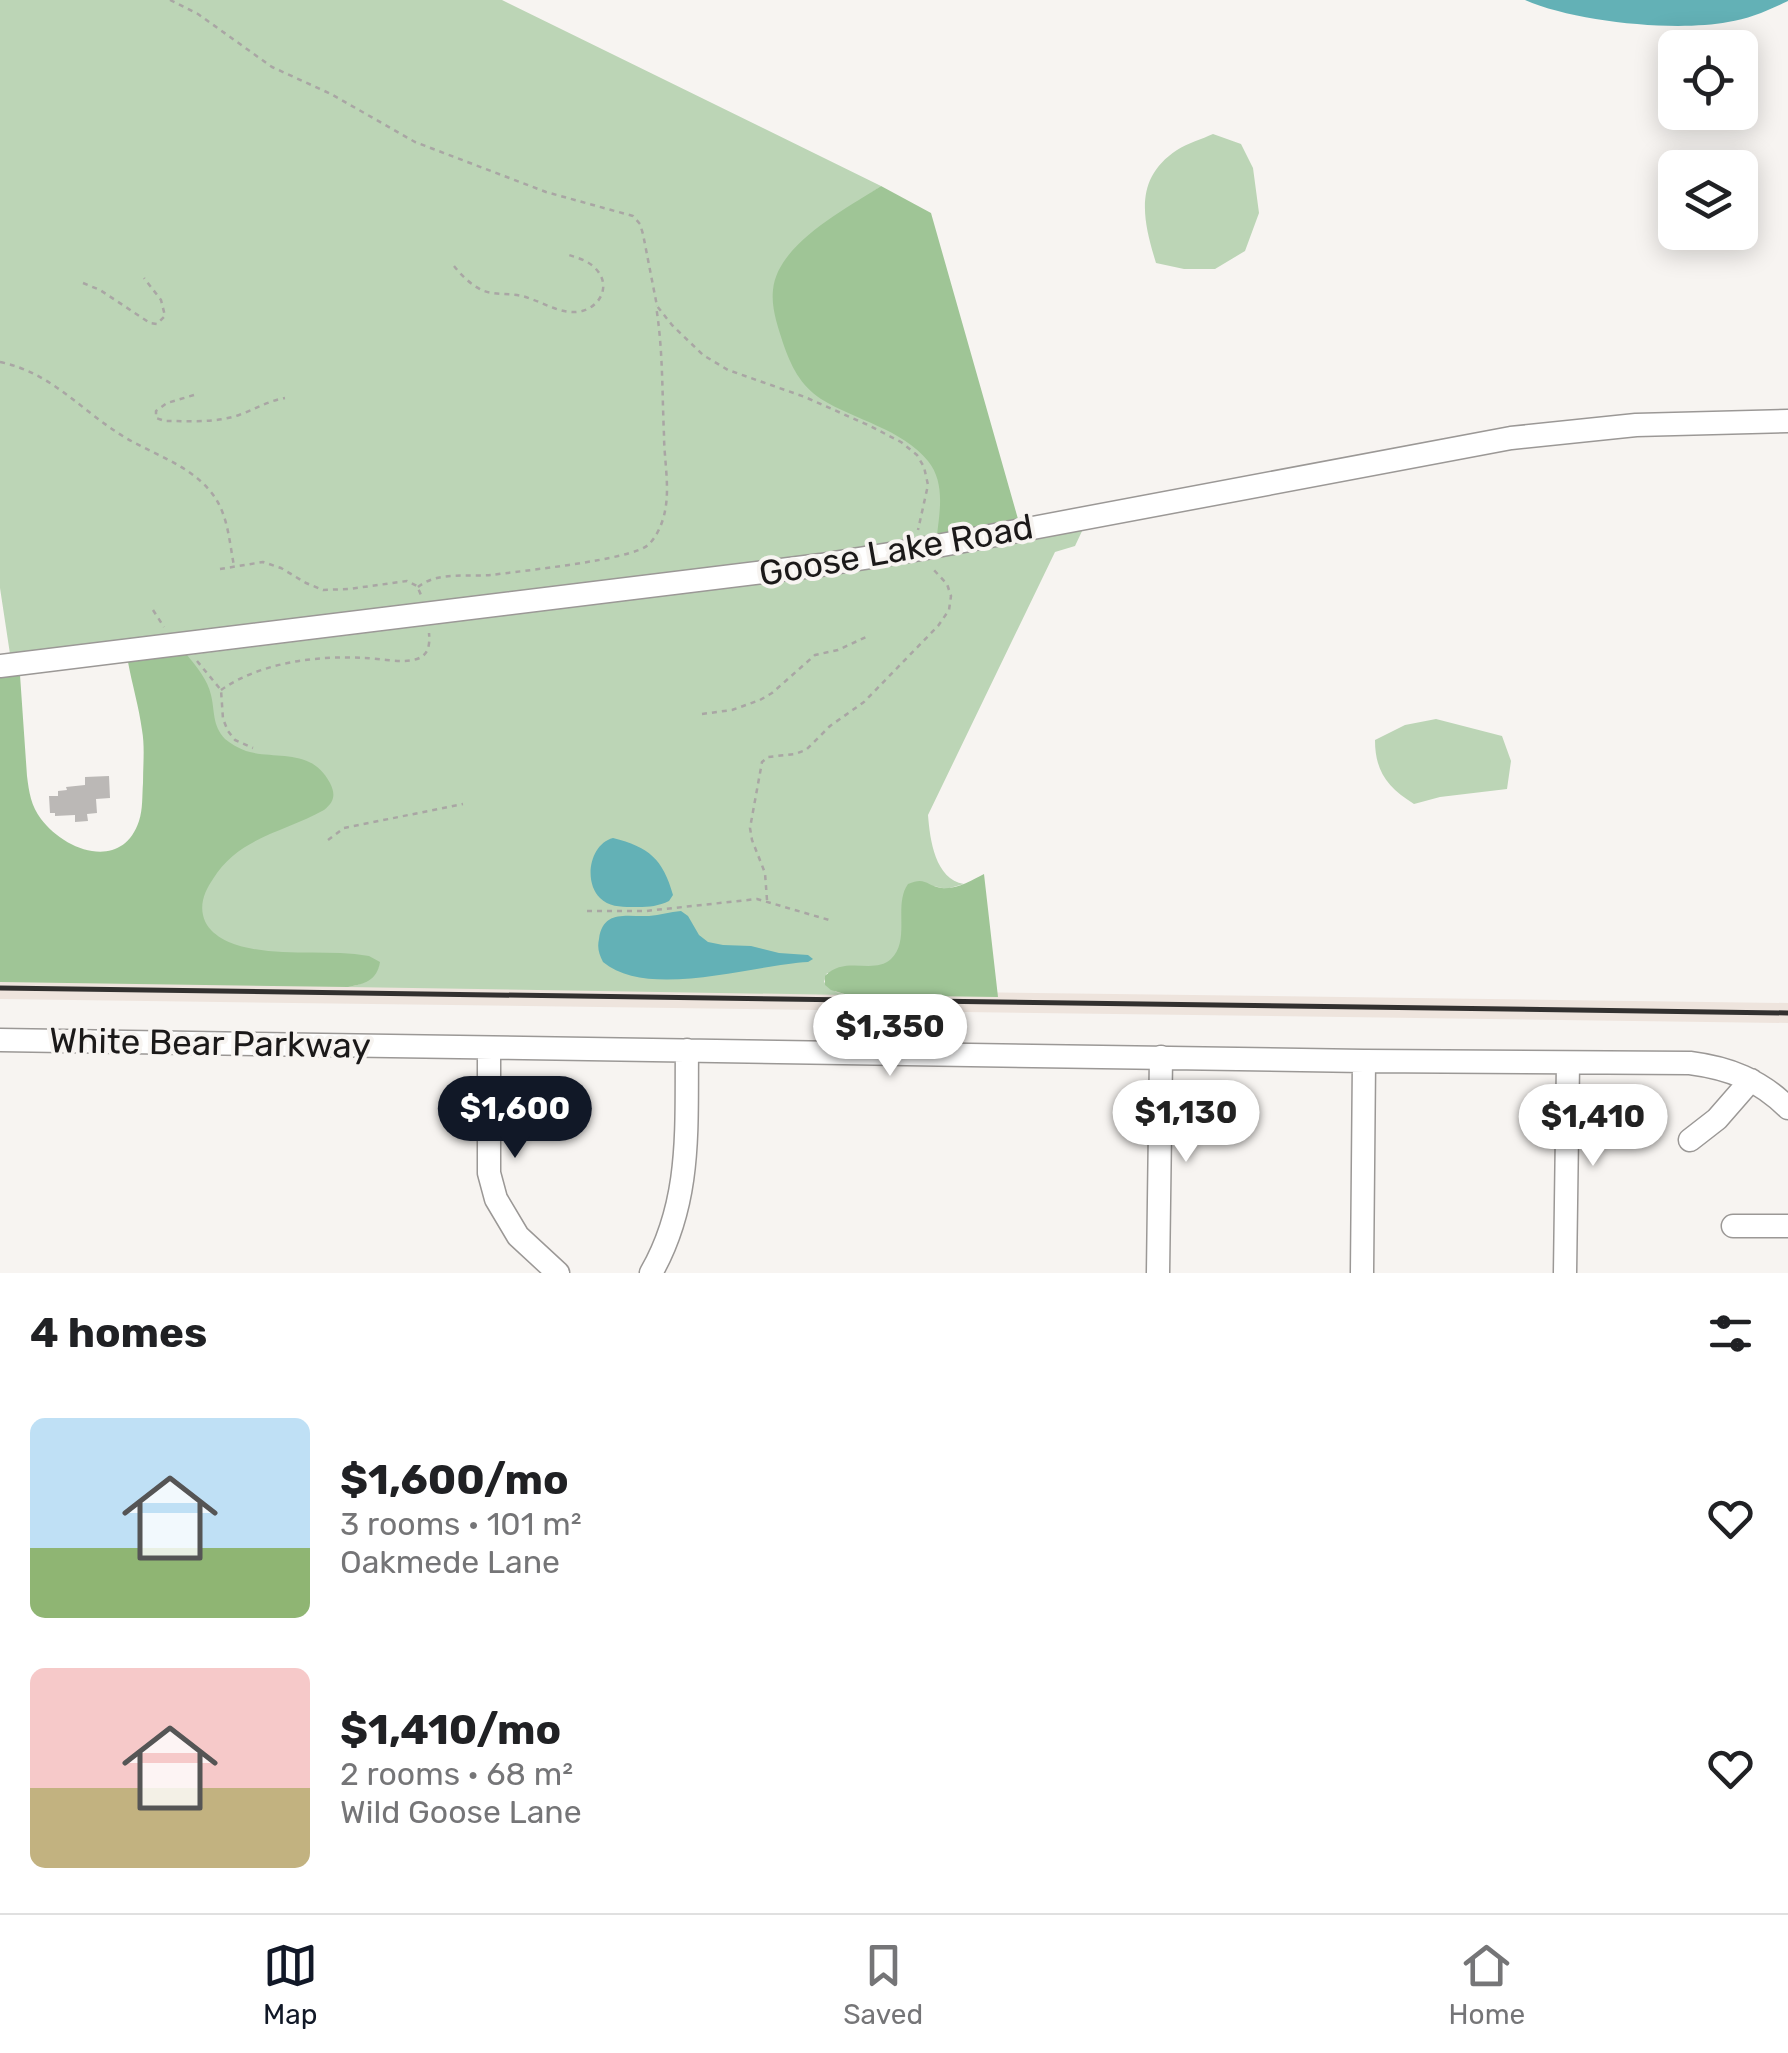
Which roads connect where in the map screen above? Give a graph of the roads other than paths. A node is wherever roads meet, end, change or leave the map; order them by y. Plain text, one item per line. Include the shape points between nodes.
1 (1788, 421) edge
2 (0, 666) edge
3 (0, 1040) edge
4 (489, 1048) junction
5 (687, 1050) junction
6 (1161, 1058) junction
7 (1364, 1061) junction
8 (1568, 1064) junction
9 (1752, 1080) junction
10 (1787, 1106) edge
11 (1690, 1140) dead end
12 (1733, 1226) dead end
13 (1788, 1226) edge
14 (558, 1273) edge
15 (651, 1273) edge
16 (1158, 1273) edge
17 (1362, 1273) edge
18 (1565, 1273) edge

1 - 2 street, Goose Lake Road via 1636,425 1511,438 771,572 423,608
3 - 4 street, White Bear Parkway
4 - 5 street, White Bear Parkway
4 - 14 street via 488,1172 518,1236
5 - 6 street, White Bear Parkway
5 - 15 street via 686,1167 672,1228
6 - 7 street, White Bear Parkway
6 - 16 street
7 - 8 street, White Bear Parkway
7 - 17 street
8 - 9 street, White Bear Parkway via 1690,1063
8 - 18 street
9 - 10 street, White Bear Parkway
9 - 11 street
12 - 13 street

